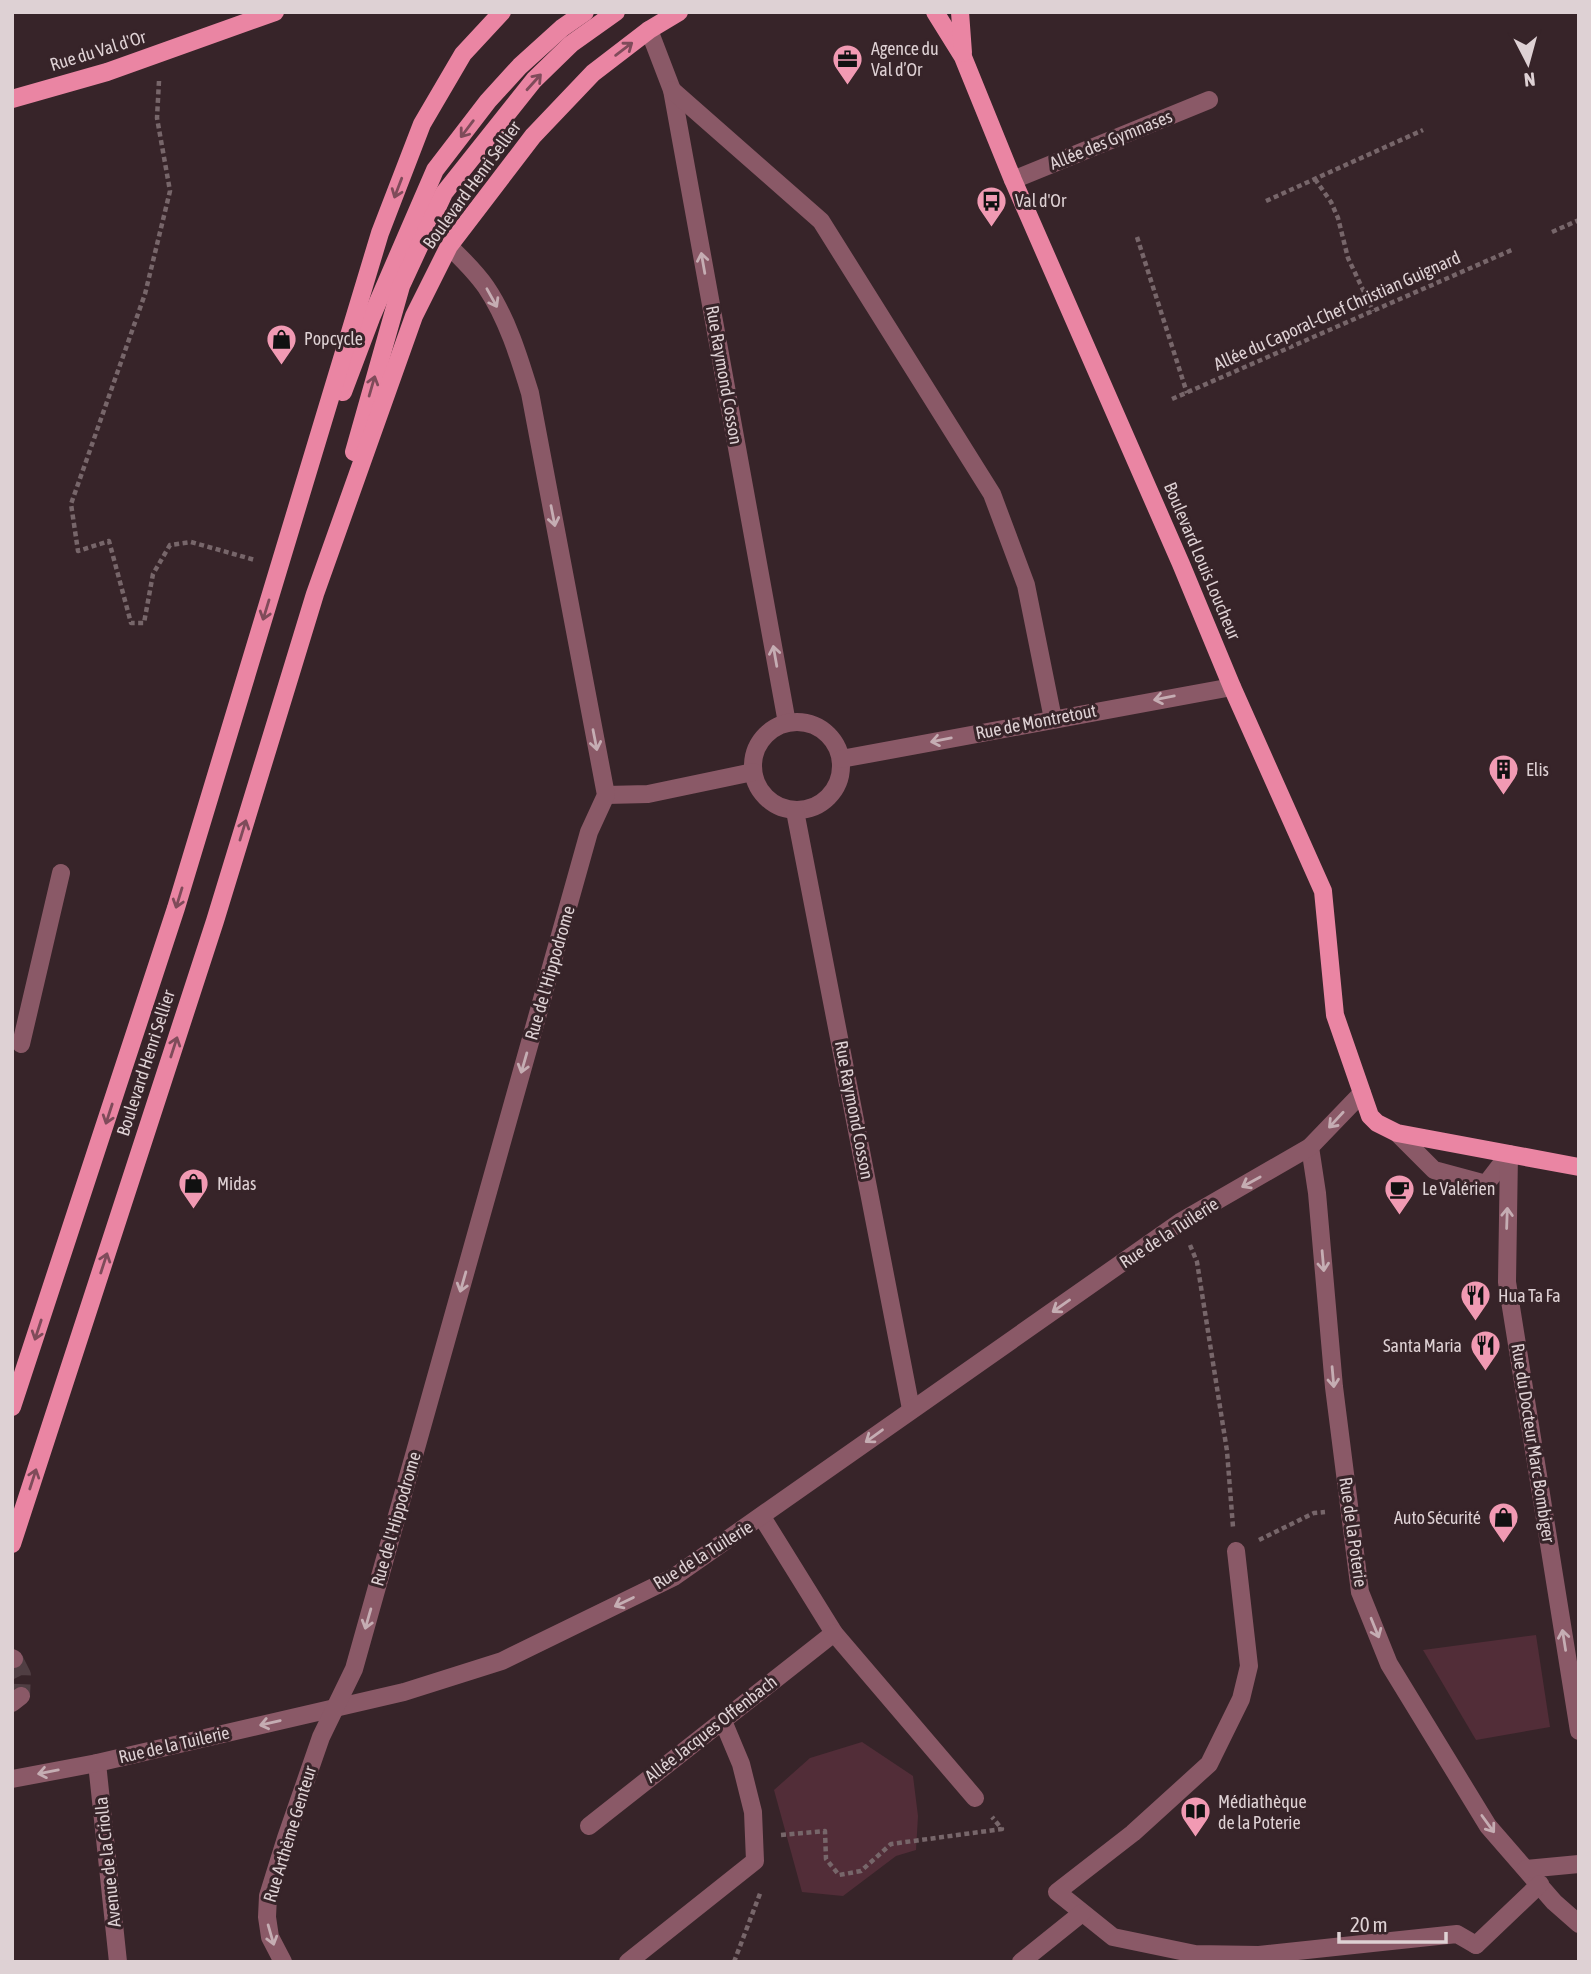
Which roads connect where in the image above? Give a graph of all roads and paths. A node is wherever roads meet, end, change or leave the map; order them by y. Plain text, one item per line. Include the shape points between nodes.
1 (275, 12) edge
2 (502, 12) edge
3 (584, 12) edge
4 (617, 12) edge
5 (679, 12) edge
6 (934, 12) edge
7 (960, 12) edge
8 (649, 30) junction
9 (963, 57) junction
10 (159, 80) dead end
11 (672, 90) junction
12 (12, 99) edge
13 (1209, 100) dead end
14 (1423, 130) dead end
15 (1315, 179) junction
16 (1013, 180) junction
17 (1266, 201) dead end
18 (1579, 220) edge
19 (1552, 232) dead end
20 (1137, 237) dead end
21 (449, 246) junction
22 (1514, 249) dead end
23 (401, 285) junction
24 (1373, 311) junction
25 (1186, 393) junction
26 (1172, 400) dead end
27 (286, 544) junction
28 (279, 567) junction
29 (315, 594) junction
30 (1231, 687) junction
31 (1054, 719) junction
32 (787, 723) junction
33 (841, 759) junction
34 (753, 772) junction
35 (606, 794) junction
36 (795, 811) junction
37 (61, 873) dead end
38 (21, 1044) dead end
39 (1362, 1093) junction
40 (1397, 1133) junction
41 (1310, 1147) junction
42 (1509, 1154) junction
43 (1579, 1167) edge
44 (1180, 1222) junction
45 (12, 1406) edge
46 (911, 1409) junction
47 (1314, 1513) dead end
48 (762, 1517) junction
49 (12, 1544) edge
50 (1236, 1551) junction
51 (834, 1633) junction
52 (337, 1708) junction
53 (723, 1721) junction
54 (1579, 1731) edge
55 (97, 1763) junction
56 (12, 1779) edge
57 (975, 1798) joint
58 (589, 1826) dead end
59 (754, 1836) junction
60 (1579, 1864) edge
61 (1526, 1869) junction
62 (1540, 1884) junction
63 (762, 1886) dead end
64 (1082, 1913) junction
65 (1579, 1924) edge
66 (1478, 1954) edge
67 (118, 1962) edge
68 (283, 1962) edge
69 (628, 1962) edge
70 (734, 1962) edge
71 (1021, 1962) edge

1 - 12 main road, Rue du Val d'Or via 107,72
2 -> 27 main road, Boulevard Henri Sellier via 463,54 422,124 380,233
3 -> 27 main road, Boulevard Henri Sellier via 520,66 435,170 371,318
23 -> 4 main road, Boulevard Henri Sellier via 444,193 534,80 571,44
5 - 8 main road, Boulevard Henri Sellier
6 - 9 main road, Boulevard Louis Loucheur
7 - 9 main road, Boulevard Louis Loucheur
8 - 11 street, Rue Raymond Cosson
21 -> 8 main road, Boulevard Henri Sellier via 533,136 593,73
9 - 16 main road, Boulevard Louis Loucheur
10 - 28 path via 157,118 170,191 145,294 72,505 78,551 109,541 131,623 144,622 153,573 170,544 191,542
11 - 31 street via 821,221 992,494 1026,585
32 -> 11 street, Rue Raymond Cosson
13 - 16 street, Allée des Gymnases
14 - 15 path
15 - 17 path
15 - 24 path via 1331,202 1348,258
16 - 30 main road, Boulevard Louis Loucheur
18 - 19 path
20 - 25 path
21 - 23 main road
21 - 29 main road, Boulevard Henri Sellier via 414,316
21 -> 35 street via 486,287 516,350 530,393
22 - 24 path, Allée du Caporal-Chef Christian Guignard
29 -> 23 main road, Boulevard Henri Sellier
24 - 25 path, Allée du Caporal-Chef Christian Guignard
25 - 26 path, Allée du Caporal-Chef Christian Guignard
27 - 28 main road, Boulevard Henri Sellier
28 -> 45 main road, Boulevard Henri Sellier via 176,908
49 -> 29 main road, Boulevard Henri Sellier via 215,921
30 -> 31 street, Rue de Montretout
30 - 39 main road, Boulevard Louis Loucheur via 1323,891 1335,1015
31 -> 33 street, Rue de Montretout
32 - 33 street via 802,722 827,734
32 - 34 street via 764,736
33 - 36 street via 841,772 830,795 820,804
34 - 35 street via 648,794
34 - 36 street via 756,784 772,803
35 -> 52 street, Rue de l'Hippodrome via 586,846 354,1669
36 - 46 street, Rue Raymond Cosson
37 - 38 street
39 - 40 main road, Boulevard Louis Loucheur via 1370,1116
39 -> 41 street
40 - 42 main road
40 - 42 street via 1434,1170 1486,1184
41 -> 44 street, Rue de la Tuilerie
41 -> 61 street, Rue de la Poterie via 1360,1592 1389,1664 1488,1826
42 - 43 main road
54 -> 42 street, Rue du Docteur Marc Bombiger via 1507,1282
44 -> 46 street, Rue de la Tuilerie
44 - 50 path via 1199,1275 1227,1451
46 -> 48 street, Rue de la Tuilerie
47 - 50 path
48 - 51 street
48 -> 52 street, Rue de la Tuilerie via 674,1577 502,1661
50 - 64 street via 1249,1666 1241,1699 1209,1764 1133,1833 1057,1892
51 - 53 street, Allée Jacques Offenbach
51 - 57 street
52 -> 55 street, Rue de la Tuilerie
52 -> 68 street, Rue Arthème Genteur via 321,1737 268,1896 270,1937
53 - 58 street, Allée Jacques Offenbach
53 - 59 street via 741,1764
55 -> 56 street, Rue de la Tuilerie
55 - 67 street, Avenue de la Criolla
57 - 59 path via 1002,1829 891,1844 861,1871 839,1875 826,1859 825,1831
59 - 69 street via 755,1861
60 - 61 street
61 - 62 street, Rue de la Poterie
62 - 65 street, Rue de la Poterie
62 - 66 street
63 - 70 path
64 - 66 street via 1113,1937 1195,1954 1259,1955 1457,1934
64 - 71 street

